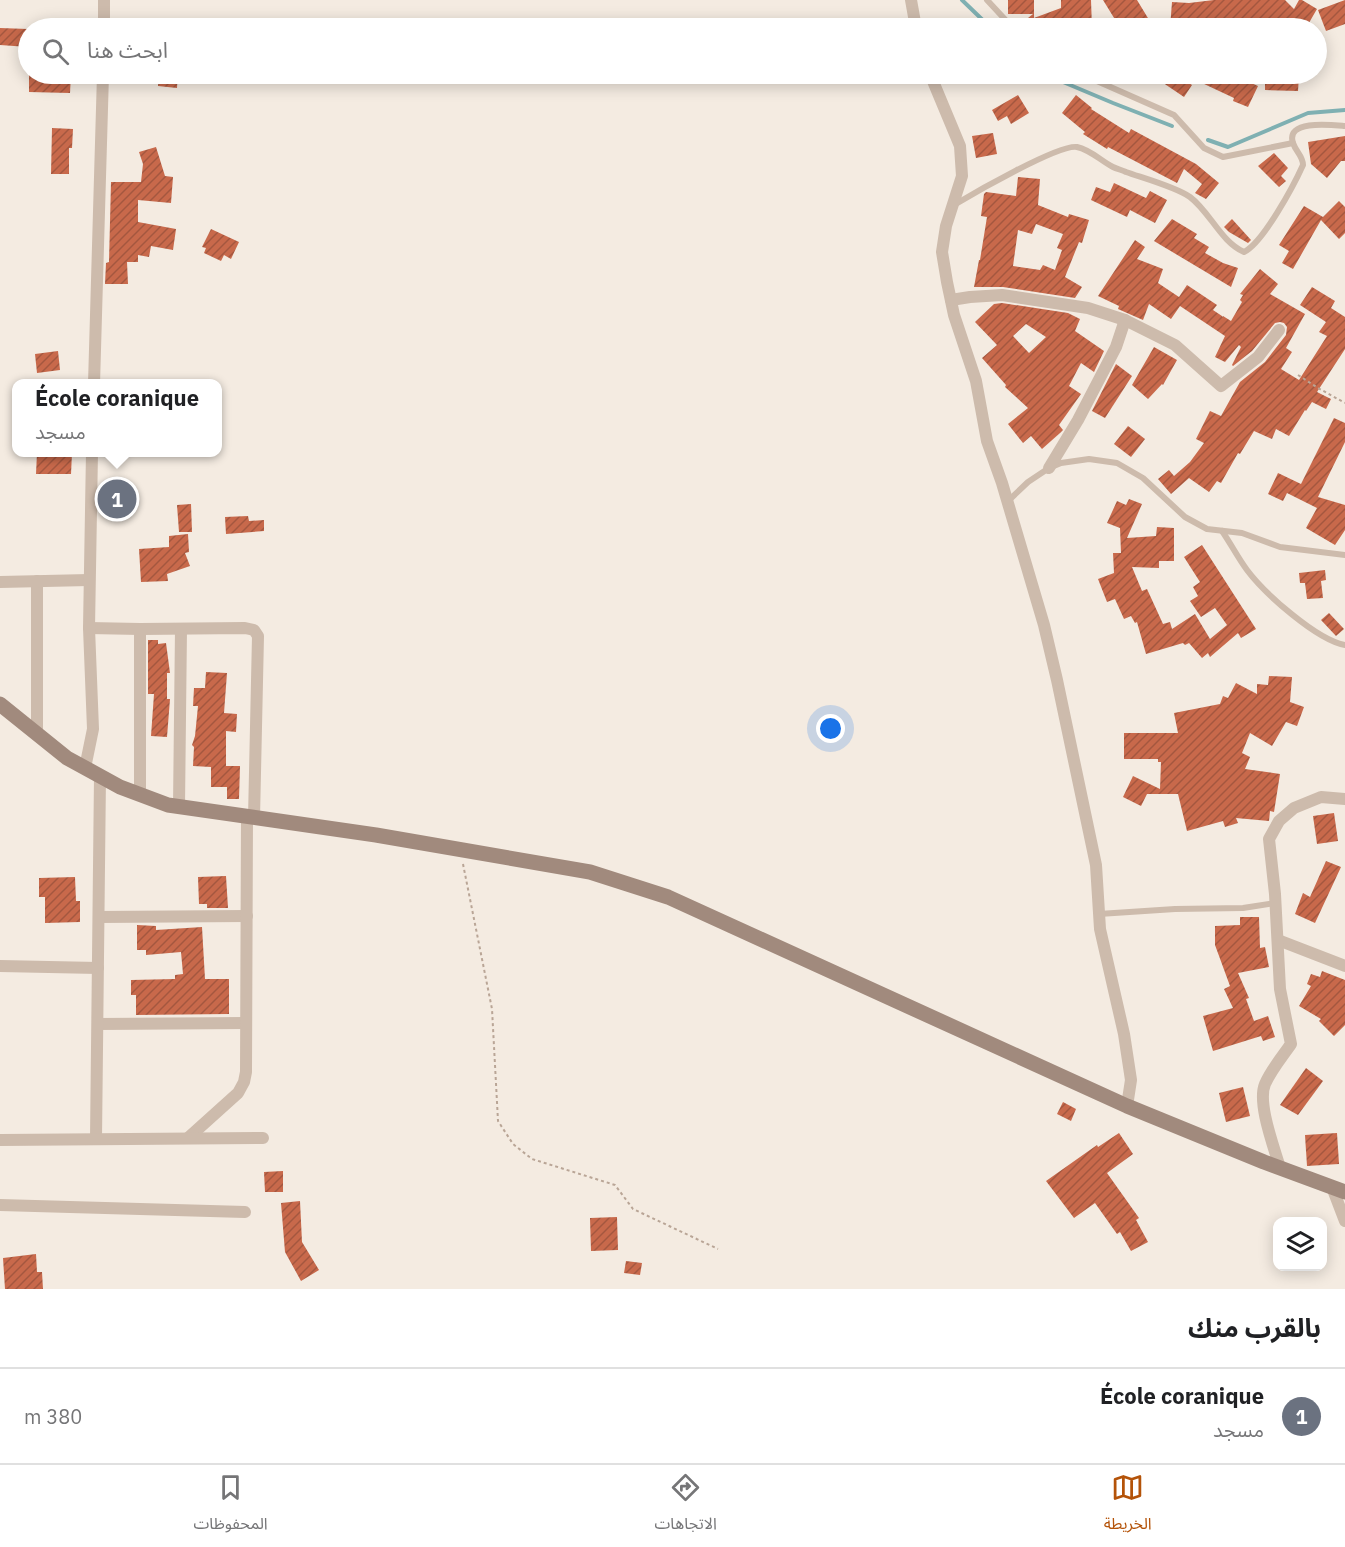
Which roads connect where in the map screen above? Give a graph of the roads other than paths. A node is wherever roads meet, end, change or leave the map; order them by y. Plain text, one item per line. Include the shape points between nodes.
1 (104, 0) edge
2 (911, 0) edge
3 (987, 0) edge
4 (104, 18) edge
5 (914, 18) edge
6 (1004, 18) edge
7 (103, 84) edge
8 (934, 84) edge
9 (1104, 84) edge
10 (1345, 126) edge
11 (1293, 143) junction
12 (954, 205) junction
13 (951, 300) junction
14 (1125, 320) junction
15 (1279, 330) dead end
16 (94, 379) edge
17 (92, 457) edge
18 (1048, 468) junction
19 (1007, 502) junction
20 (1222, 531) junction
21 (1345, 555) edge
22 (89, 580) junction
23 (37, 581) junction
24 (0, 582) edge
25 (89, 628) junction
26 (181, 628) junction
27 (140, 629) junction
28 (1345, 645) edge
29 (0, 704) edge
30 (37, 735) junction
31 (85, 768) junction
32 (100, 776) junction
33 (140, 795) junction
34 (1345, 799) edge
35 (179, 806) junction
36 (251, 817) junction
37 (1276, 903) junction
38 (1099, 914) junction
39 (246, 916) junction
40 (99, 917) junction
41 (1278, 940) junction
42 (1344, 964) edge
43 (0, 966) edge
44 (98, 968) junction
45 (245, 1023) junction
46 (98, 1024) junction
47 (1127, 1106) junction
48 (188, 1138) junction
49 (263, 1138) dead end
50 (96, 1139) junction
51 (0, 1140) edge
52 (1280, 1168) junction
53 (1339, 1190) edge
54 (0, 1205) edge
55 (245, 1212) dead end
56 (1345, 1221) edge

1 - 4 street
2 - 5 street
3 - 6 lane
7 - 16 street
8 - 12 street via 960,146 962,176
9 - 11 lane via 1174,115 1204,148 1223,157
10 - 11 lane via 1301,127 1296,130
11 - 12 lane via 1303,165 1265,233 1244,252 1228,240 1189,196 1074,147 1013,172
12 - 13 street via 942,252
13 - 14 street via 1002,295 1088,308
13 - 19 street
14 - 15 street via 1175,345 1221,386 1258,357
14 - 18 street via 1116,347
17 - 22 street
18 - 19 lane
18 - 20 lane via 1089,459 1117,463 1143,478 1185,517 1207,530
19 - 38 street via 1057,680 1096,865
20 - 21 lane via 1242,533 1280,547
20 - 28 lane via 1248,572 1288,611 1321,636
22 - 23 street
22 - 25 street
23 - 24 street
23 - 30 street
25 - 27 street
25 - 31 street via 93,729
26 - 27 street
26 - 35 street
26 - 36 street via 245,628 254,630 258,636
27 - 33 street
29 - 30 main road
30 - 31 main road
31 - 32 main road
32 - 33 main road
32 - 40 street
33 - 35 main road
34 - 37 street via 1321,797 1294,808 1279,821 1269,839
35 - 36 main road
36 - 39 street
36 - 47 main road via 590,872 668,897
37 - 38 lane
37 - 41 street
38 - 47 street via 1131,1080
39 - 40 street
39 - 45 street
40 - 44 street
41 - 42 street
41 - 52 street via 1280,989 1291,1044 1264,1086 1263,1109
43 - 44 street
44 - 46 street
45 - 46 street
45 - 48 street via 244,1082 238,1093
46 - 50 street
47 - 52 main road
48 - 49 street
48 - 50 street
50 - 51 street
52 - 53 main road
53 - 56 street
54 - 55 street

